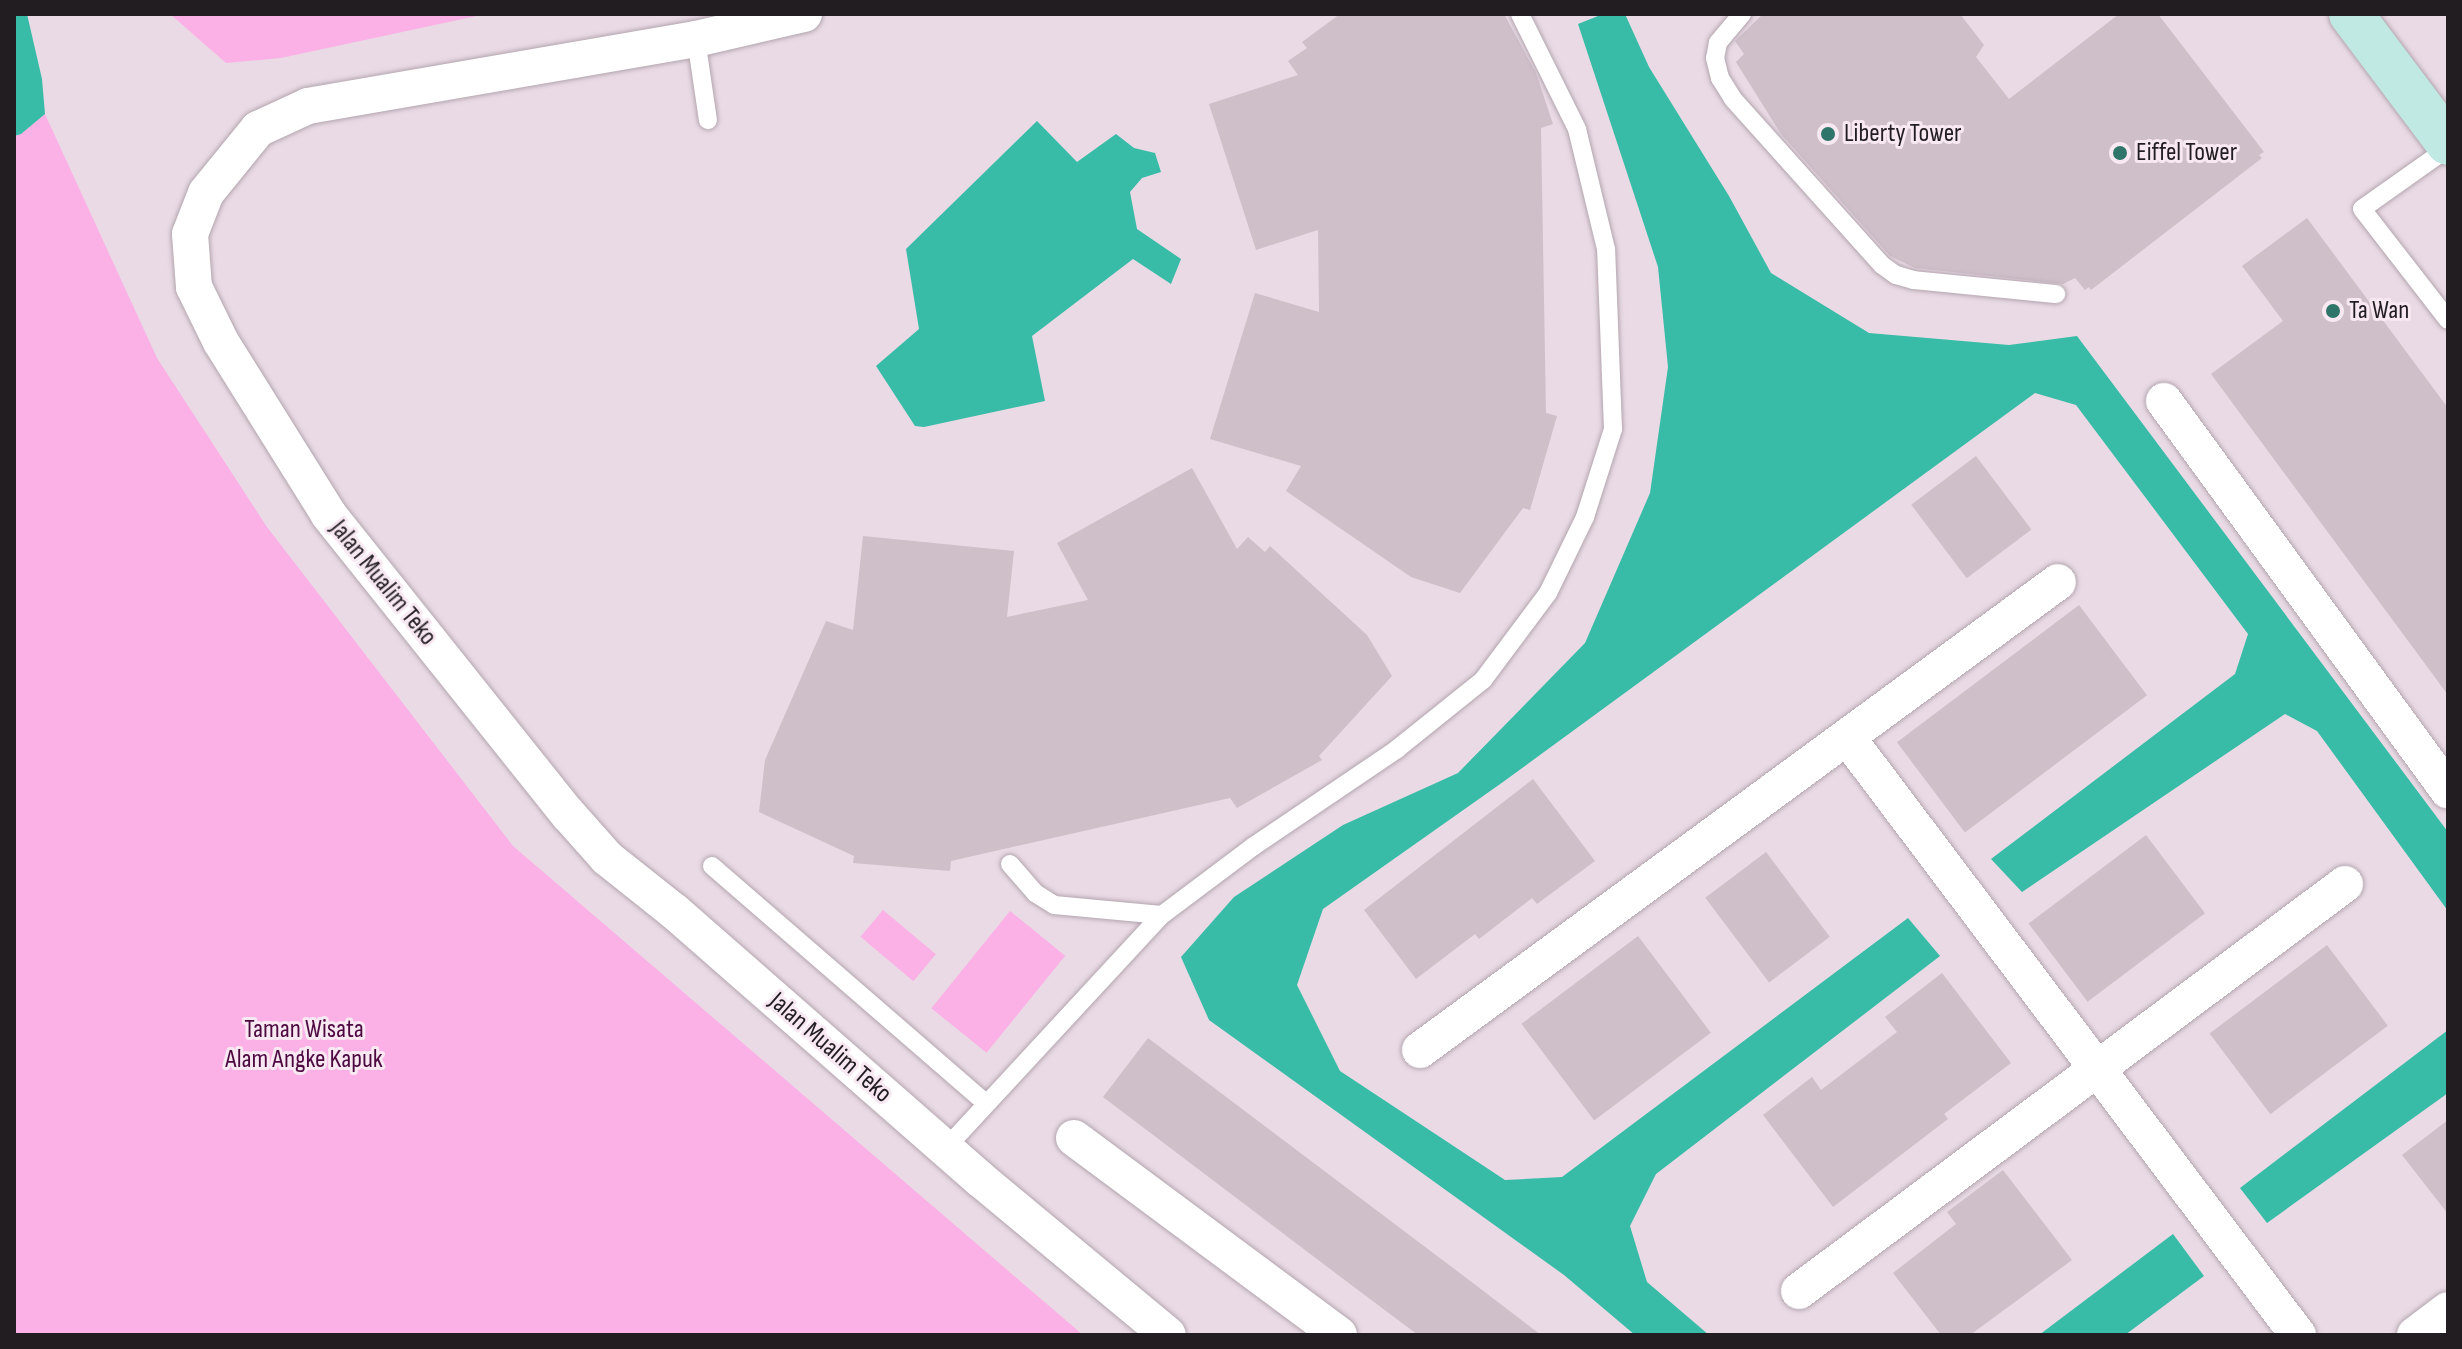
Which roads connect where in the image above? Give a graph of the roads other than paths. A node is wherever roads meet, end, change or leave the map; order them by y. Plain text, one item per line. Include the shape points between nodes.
1 (804, 14) edge
2 (1520, 14) edge
3 (1742, 14) edge
4 (2351, 14) edge
5 (696, 39) junction
6 (708, 120) dead end
7 (2448, 145) edge
8 (2056, 294) dead end
9 (2448, 320) edge
10 (2164, 401) dead end
11 (2058, 582) dead end
12 (1847, 737) junction
13 (2448, 791) edge
14 (1010, 864) dead end
15 (712, 866) dead end
16 (2345, 884) dead end
17 (1162, 915) junction
18 (1420, 1050) dead end
19 (2097, 1069) junction
20 (986, 1103) junction
21 (1074, 1138) dead end
22 (945, 1149) junction
23 (1799, 1291) dead end
24 (2448, 1310) edge
25 (1168, 1335) edge
26 (1339, 1335) edge
27 (2298, 1335) edge
28 (2415, 1335) edge

1 - 5 street, Jalan Mualim Teko
2 - 17 lane via 1577,129 1606,249 1613,429 1585,517 1548,593 1483,680 1397,749
3 - 8 lane via 1718,43 1720,78 1882,265 1913,280
4 - 7 main road
5 - 6 lane
5 - 22 street, Jalan Mualim Teko via 308,106 258,129 206,193 190,234 194,287 221,342 329,515 568,814 607,858
7 - 9 lane via 2362,209
10 - 13 street
11 - 12 street
12 - 18 street
12 - 19 street
14 - 17 lane via 1035,893 1054,905
15 - 20 lane
16 - 19 street
17 - 20 lane
19 - 23 street
19 - 27 street
20 - 22 lane
21 - 26 street
22 - 25 street, Jalan Mualim Teko
24 - 28 street

